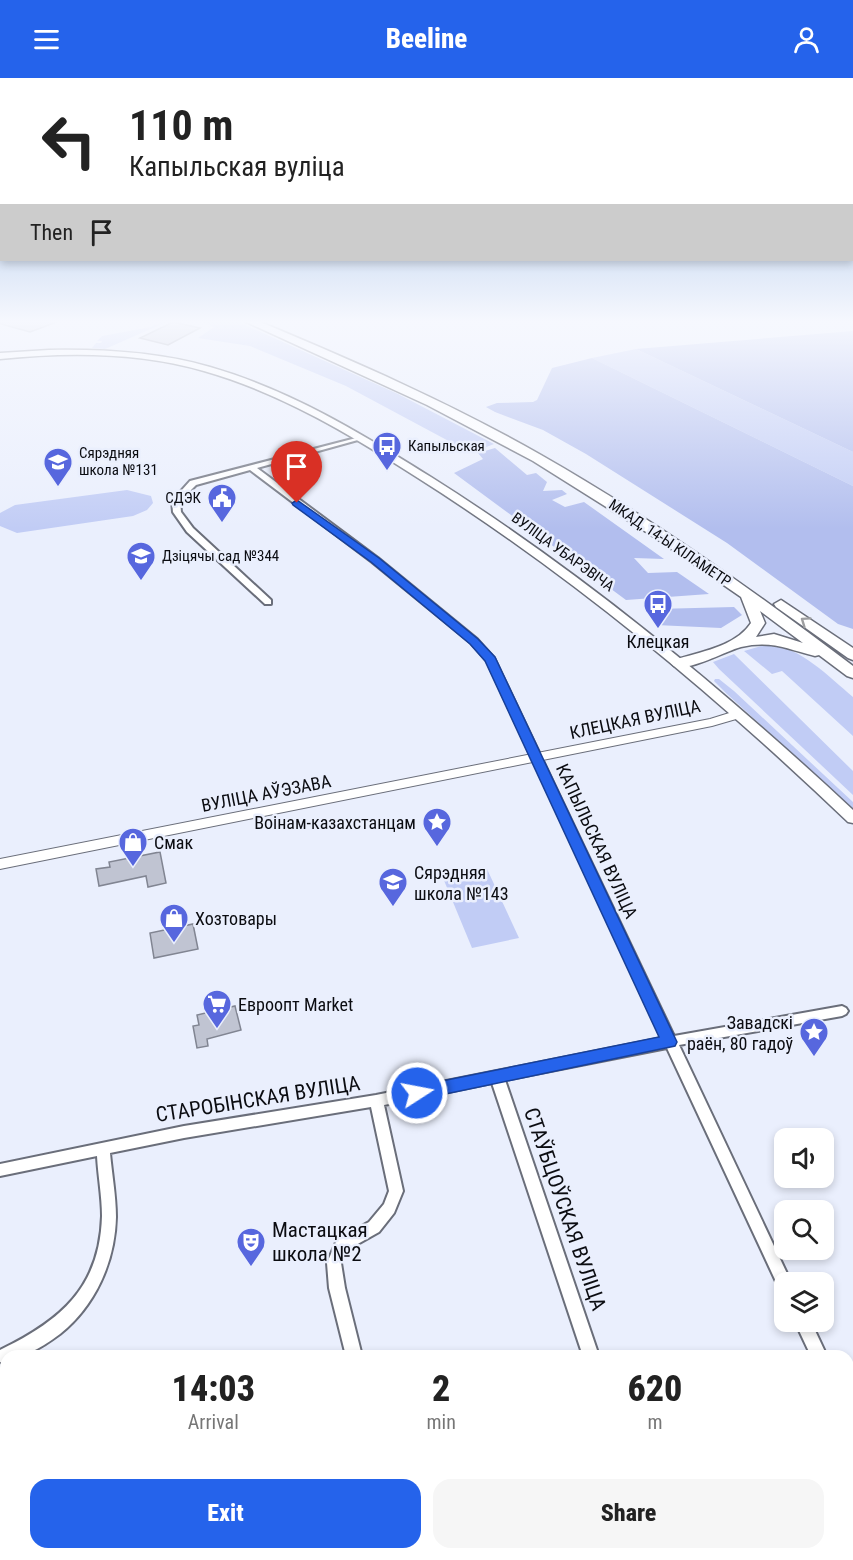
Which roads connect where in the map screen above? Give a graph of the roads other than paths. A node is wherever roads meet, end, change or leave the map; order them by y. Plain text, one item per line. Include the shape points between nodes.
1 (271, 390) edge
2 (408, 390) edge
3 (420, 390) edge
4 (484, 425) junction
5 (362, 438) junction
6 (252, 468) junction
7 (745, 593) junction
8 (268, 602) dead end
9 (732, 645) junction
10 (853, 655) edge
11 (835, 659) junction
12 (679, 663) junction
13 (853, 673) edge
14 (739, 714) junction
15 (538, 758) junction
16 (853, 818) edge
17 (0, 864) edge
18 (842, 1011) dead end
19 (669, 1042) junction
20 (497, 1077) junction
21 (376, 1101) junction
22 (103, 1148) junction
23 (0, 1170) edge
24 (779, 1272) edge
25 (808, 1332) edge
26 (17, 1350) edge
27 (352, 1350) edge
28 (589, 1350) edge
29 (816, 1350) edge

1 - 5 main road, ВУЛІЦА УБАРЭВІЧА
2 - 4 highway
3 - 4 highway
4 - 7 highway, МКАД, 14-Ы КІЛАМЕТР
10 -> 4 highway, МКАД, 14-Ы КІЛАМЕТР via 685,539 594,482
5 - 6 street
5 - 12 main road, ВУЛІЦА УБАРЭВІЧА via 507,531
6 - 8 street via 193,483 176,501 177,512 190,530
6 - 15 street, КАПЫЛЬСКАЯ ВУЛІЦА via 375,560 474,641 491,660
7 - 9 highway via 758,623 752,634
7 - 11 highway, МКАД, 14-Ы КІЛАМЕТР
9 - 11 highway via 774,639
9 - 12 highway
11 - 13 highway, МКАД, 14-Ы КІЛАМЕТР
12 - 14 main road, ВУЛІЦА УБАРЭВІЧА
14 - 15 street, КЛЕЦКАЯ ВУЛІЦА
14 - 16 main road, ВУЛІЦА УБАРЭВІЧА
15 - 17 street, ВУЛІЦА АЎЭЗАВА
15 - 19 street, КАПЫЛЬСКАЯ ВУЛІЦА
18 - 19 street, СТАРОБІНСКАЯ ВУЛІЦА
19 - 20 street, СТАРОБІНСКАЯ ВУЛІЦА
19 - 24 street, КАПЫЛЬСКАЯ ВУЛІЦА
20 - 21 street, СТАРОБІНСКАЯ ВУЛІЦА
20 - 28 street, СТАЎБЦОЎСКАЯ ВУЛІЦА
21 - 22 street, СТАРОБІНСКАЯ ВУЛІЦА
21 - 27 street via 396,1191 374,1227 342,1245 334,1263
22 - 23 street, СТАРОБІНСКАЯ ВУЛІЦА
22 - 26 street via 109,1225 95,1282 72,1316
25 - 29 street

